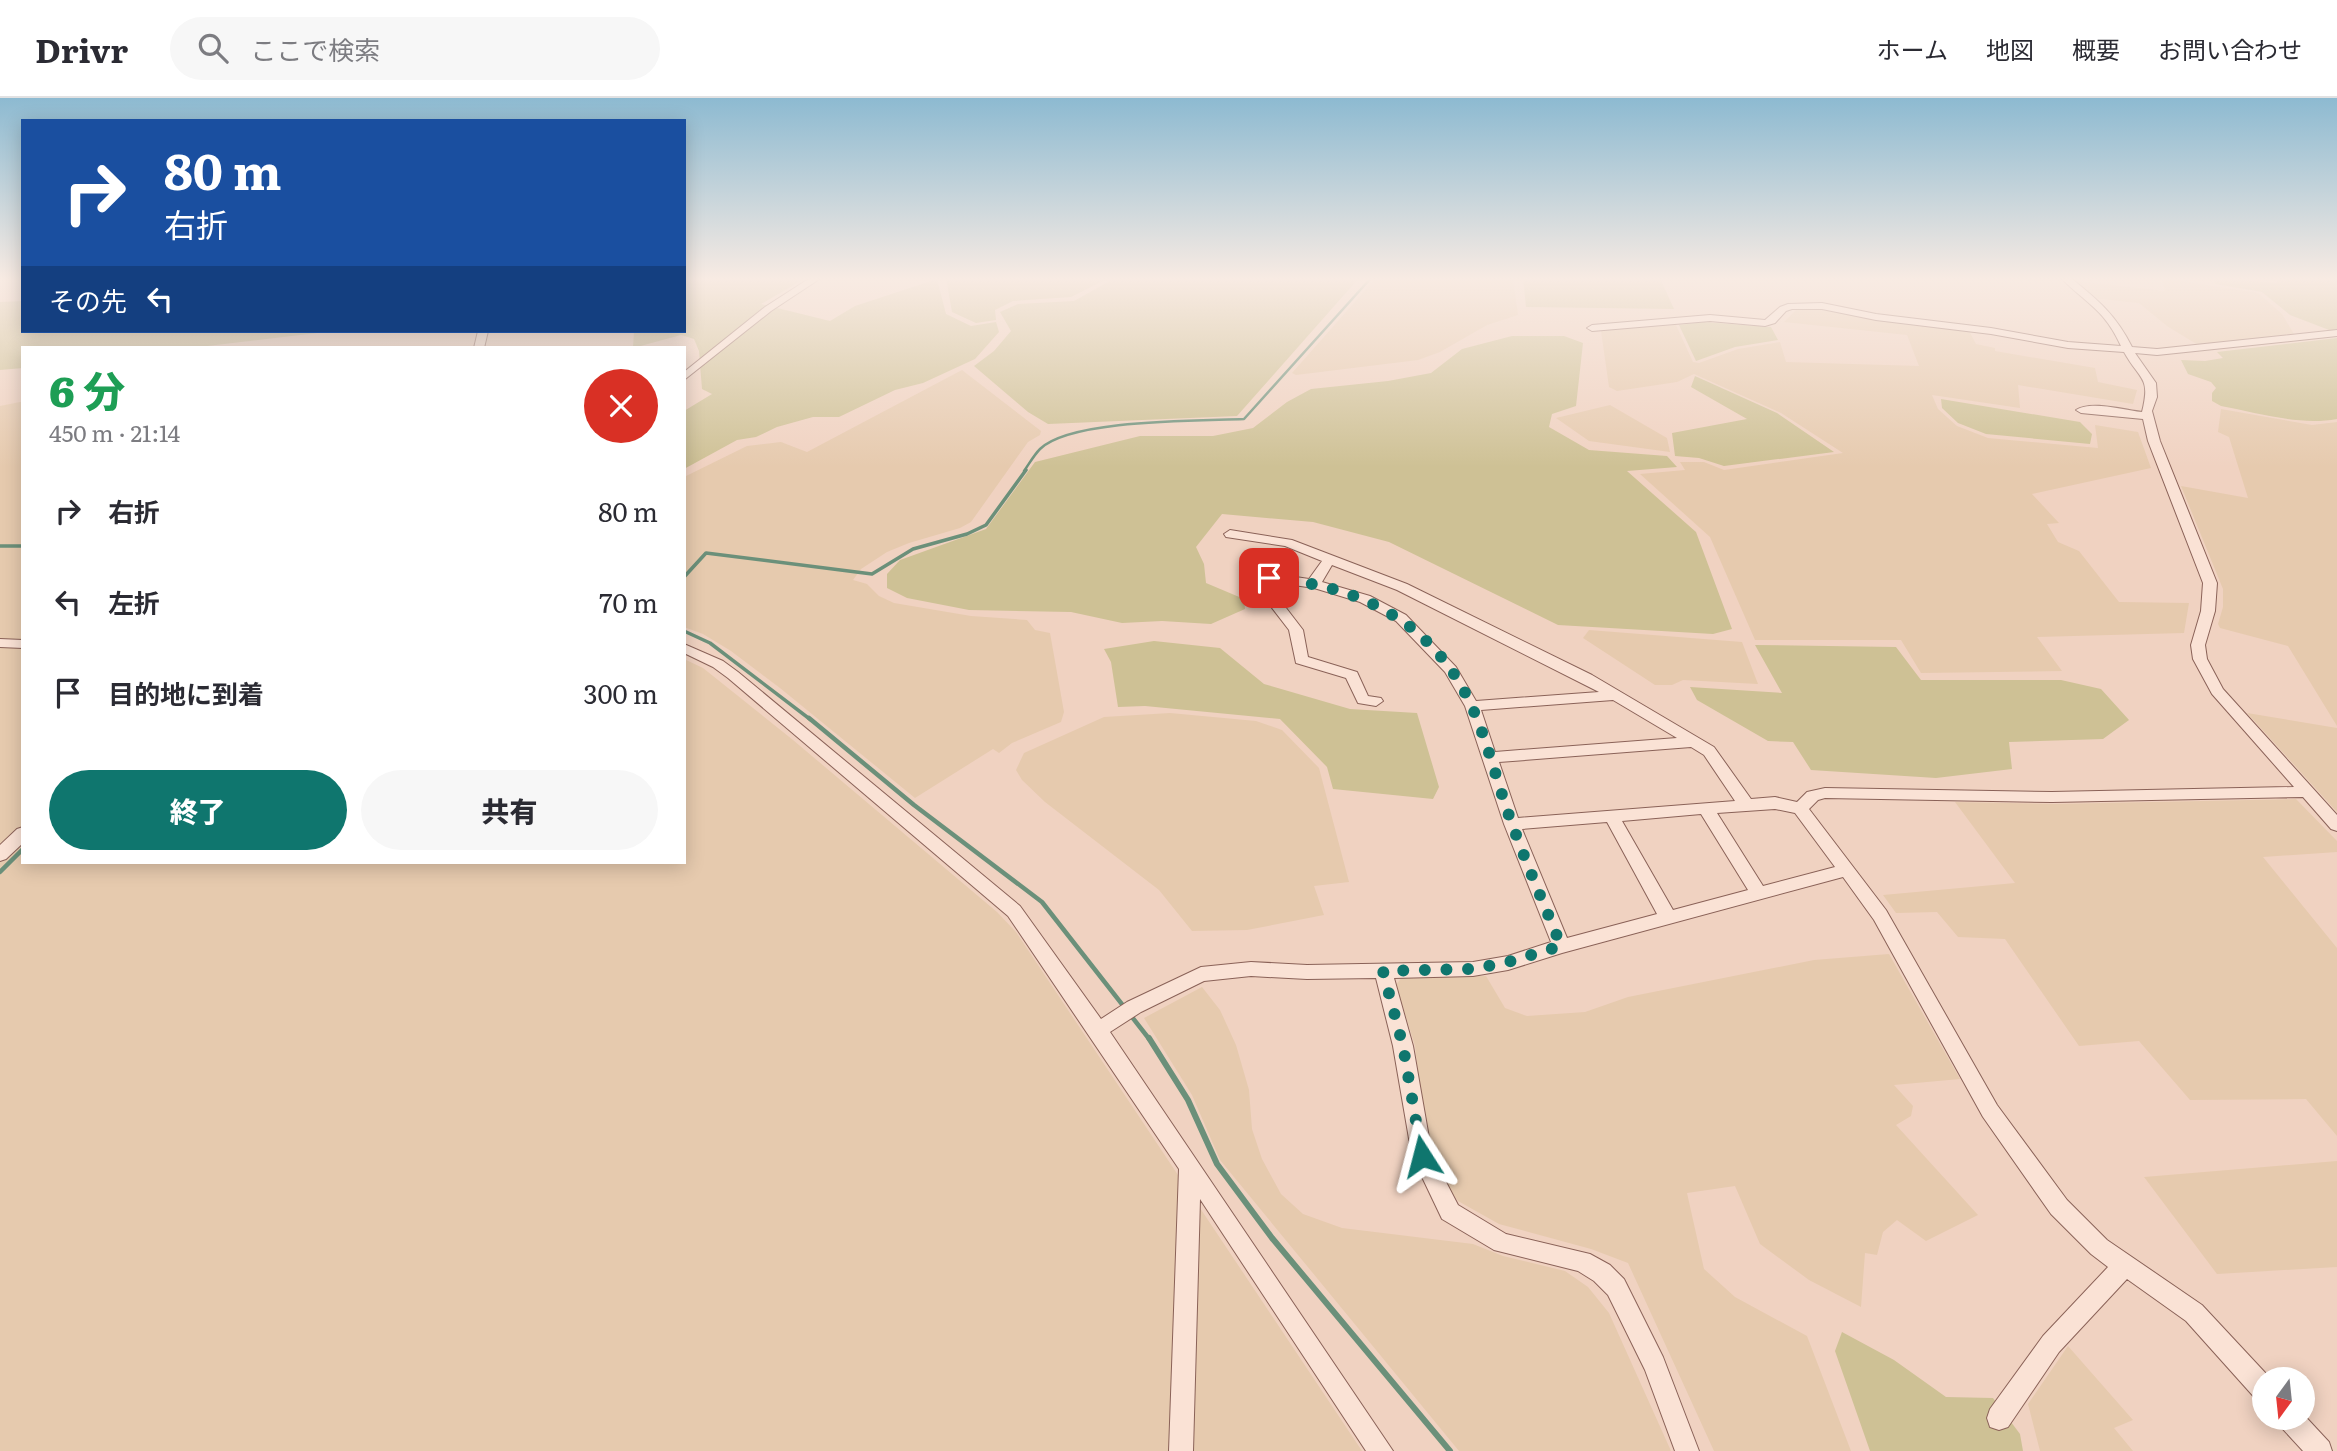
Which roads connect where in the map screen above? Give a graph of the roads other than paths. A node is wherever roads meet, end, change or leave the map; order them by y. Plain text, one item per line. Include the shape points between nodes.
1 (728, 341) edge
2 (2047, 341) edge
3 (2126, 341) edge
4 (2265, 341) edge
5 (2131, 351) junction
6 (686, 375) edge
7 (2081, 410) dead end
8 (2148, 416) junction
9 (1230, 534) dead end
10 (1330, 559) junction
11 (1316, 584) junction
12 (0, 643) edge
13 (21, 644) edge
14 (686, 649) edge
15 (1616, 695) junction
16 (1376, 701) dead end
17 (1472, 706) junction
18 (1695, 742) junction
19 (1489, 758) junction
20 (2306, 792) junction
21 (1745, 805) junction
22 (1800, 807) junction
23 (1706, 809) junction
24 (1612, 817) junction
25 (1512, 824) junction
26 (2337, 825) edge
27 (21, 835) edge
28 (0, 855) edge
29 (1847, 870) junction
30 (1759, 893) junction
31 (1668, 917) junction
32 (1561, 946) junction
33 (1383, 971) junction
34 (1098, 1030) junction
35 (1190, 1168) junction
36 (2124, 1266) junction
37 (2252, 1376) edge
38 (1999, 1418) dead end
39 (2301, 1430) edge
40 (1181, 1451) edge
41 (1381, 1451) edge
42 (1688, 1451) edge
43 (2320, 1451) edge

1 - 6 street
2 - 5 street
3 - 5 street
4 - 5 street via 2169,352
5 - 8 street via 2151,383
7 - 8 street
8 - 20 street via 2162,464 2210,583 2198,645 2200,659 2217,691
9 - 10 street via 1288,544
10 - 11 street
10 - 15 street via 1465,616
11 - 16 street via 1276,579 1276,604 1296,630 1301,660 1352,675 1363,700
11 - 17 street via 1365,599 1401,618 1451,670
12 - 13 street
14 - 34 street via 718,663 1014,911
15 - 17 street
15 - 18 street
17 - 19 street
18 - 19 street
18 - 21 street via 1709,751
19 - 25 street
20 - 22 street via 2052,797 1825,793
20 - 26 street
21 - 22 street via 1789,803
21 - 23 street
22 - 29 street
23 - 24 street
23 - 30 street
24 - 25 street
24 - 31 street
25 - 32 street
27 - 28 street
29 - 30 street
29 - 36 street via 1880,915 1990,1111 2059,1207
30 - 31 street
31 - 32 street
32 - 33 street via 1473,969
33 - 34 street via 1251,969 1201,974
33 - 42 street via 1403,1046 1422,1156 1450,1213 1502,1244 1582,1261 1602,1273 1616,1287 1655,1365
34 - 35 street
35 - 40 street
35 - 41 street
36 - 37 street via 2194,1313
36 - 38 street via 2051,1344
39 - 43 street

